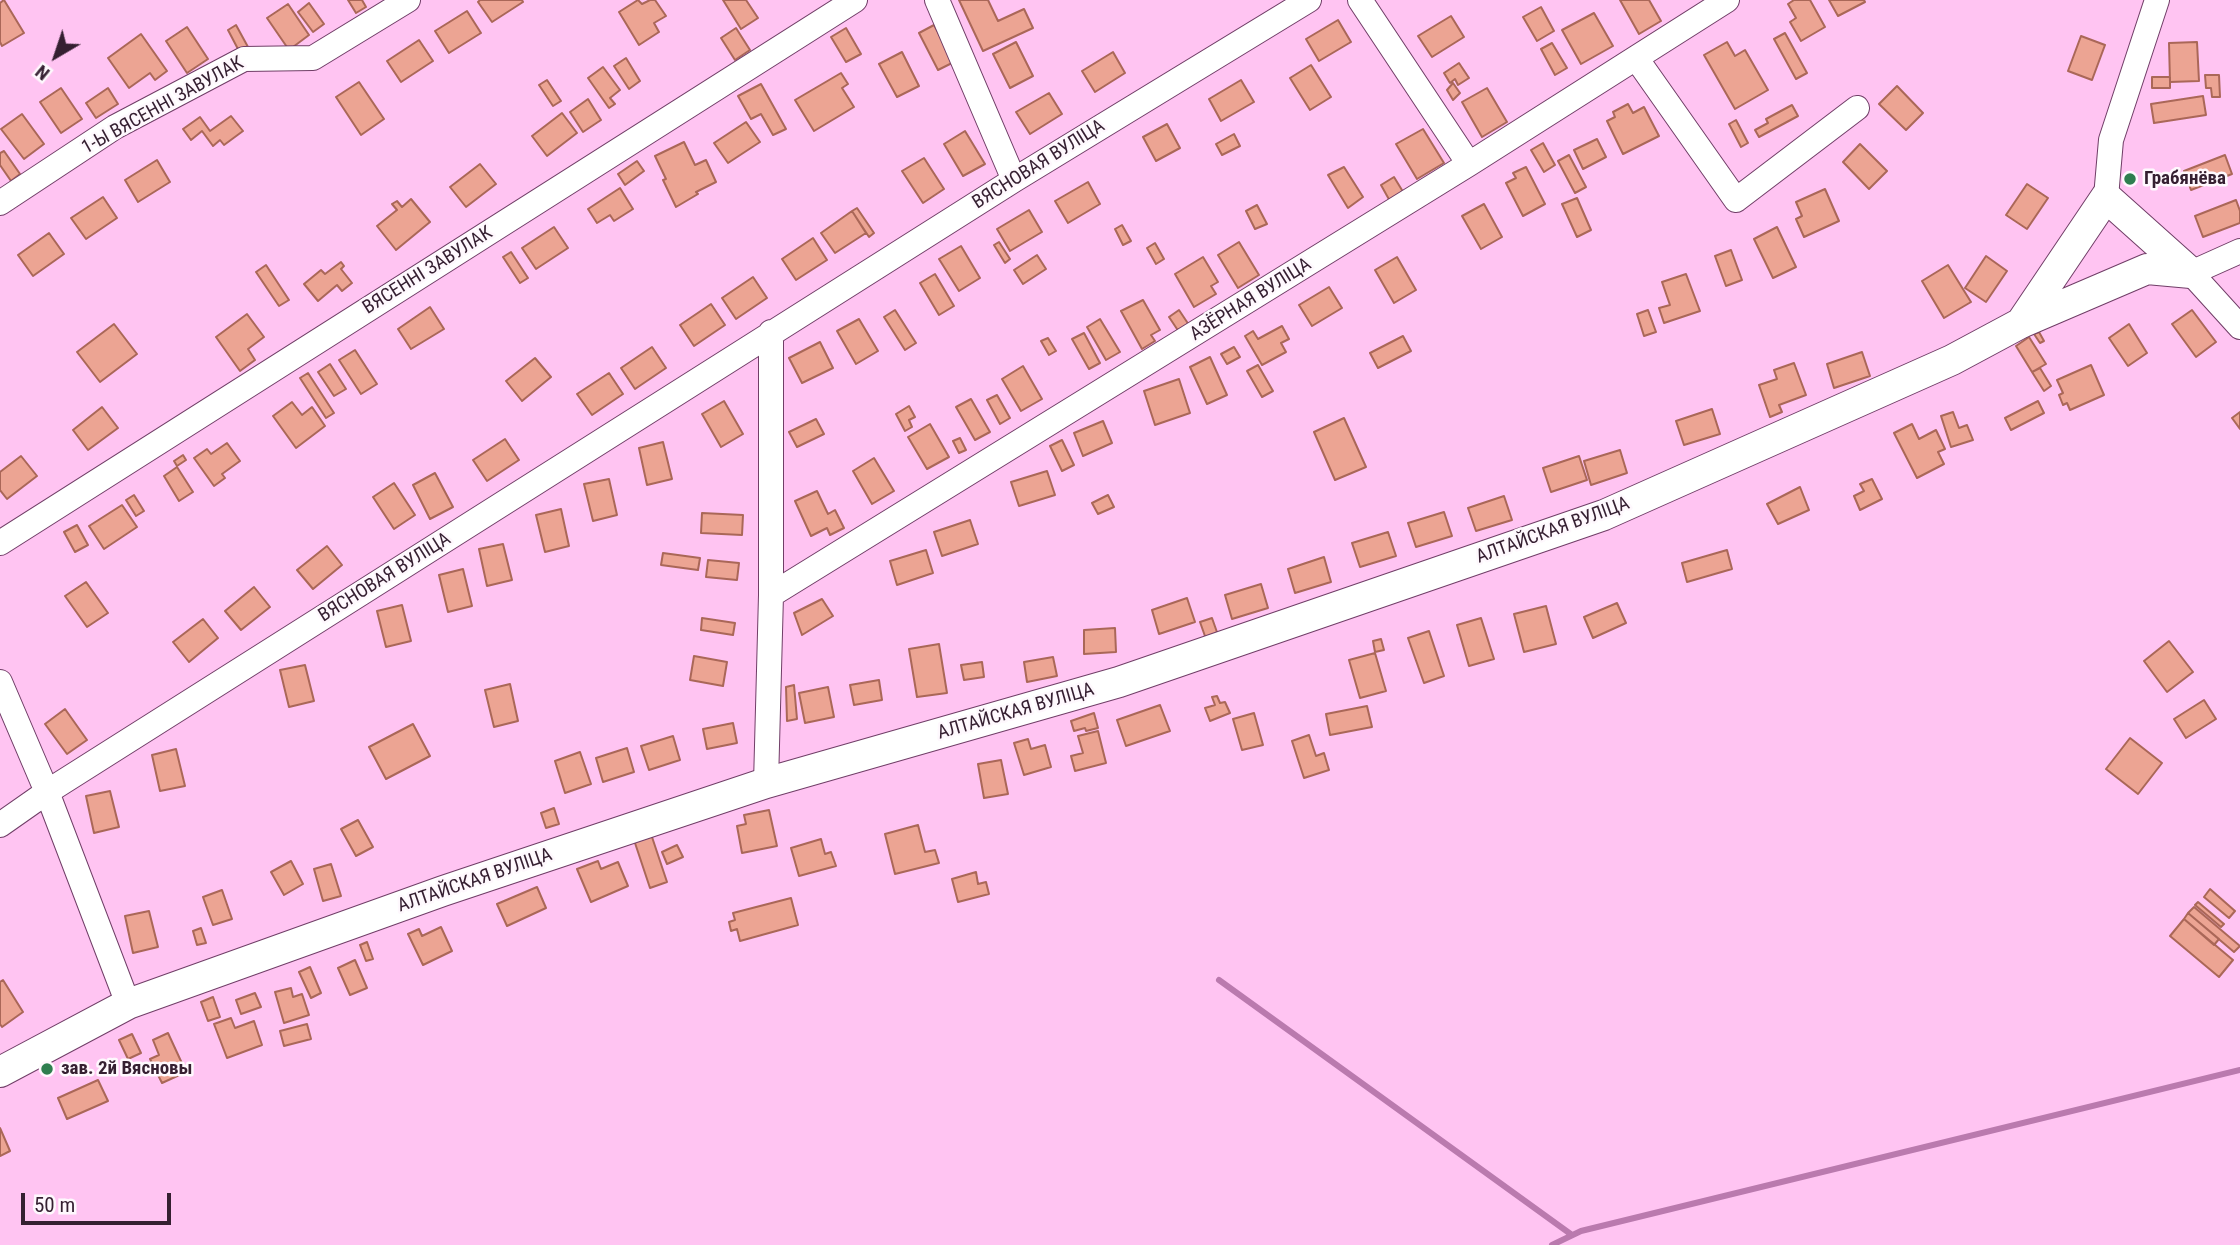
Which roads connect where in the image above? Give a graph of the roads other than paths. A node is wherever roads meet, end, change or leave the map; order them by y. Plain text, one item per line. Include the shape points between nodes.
1 (408, 0) edge
2 (855, 0) edge
3 (937, 0) edge
4 (1309, 0) edge
5 (1360, 0) edge
6 (1727, 0) edge
7 (2157, 0) edge
8 (1636, 58) junction
9 (1857, 108) dead end
10 (1469, 164) junction
11 (1014, 180) junction
12 (2106, 197) junction
13 (0, 203) edge
14 (2240, 251) edge
15 (2191, 273) junction
16 (2021, 323) junction
17 (2240, 327) edge
18 (771, 332) junction
19 (0, 543) edge
20 (771, 595) junction
21 (0, 682) edge
22 (766, 783) junction
23 (47, 792) junction
24 (0, 825) edge
25 (128, 1004) junction
26 (0, 1072) edge

1 - 13 street, 1-Ы ВЯСЕННІ ЗАВУЛАК via 313,58 244,59 115,127
2 - 19 street, ВЯСЕННІ ЗАВУЛАК
3 - 11 street
4 - 11 street, ВЯСНОВАЯ ВУЛІЦА
5 - 10 street
6 - 8 street, АЗЁРНАЯ ВУЛІЦА
7 - 12 street, АЛТАЙСКАЯ ВУЛІЦА via 2111,140
8 - 9 street via 1736,200
8 - 10 street, АЗЁРНАЯ ВУЛІЦА
10 - 20 street, АЗЁРНАЯ ВУЛІЦА
11 - 18 street, ВЯСНОВАЯ ВУЛІЦА
12 - 15 main road
12 - 16 main road, АЛТАЙСКАЯ ВУЛІЦА
14 - 15 street
15 - 16 main road, АЛТАЙСКАЯ ВУЛІЦА via 2147,270
15 - 17 street
16 - 22 main road, АЛТАЙСКАЯ ВУЛІЦА via 1952,360 1604,515 1119,682
18 - 20 street
18 - 23 street, ВЯСНОВАЯ ВУЛІЦА
20 - 22 street
21 - 23 street
22 - 25 main road, АЛТАЙСКАЯ ВУЛІЦА
23 - 24 street, ВЯСНОВАЯ ВУЛІЦА
23 - 25 street
25 - 26 main road, АЛТАЙСКАЯ ВУЛІЦА

